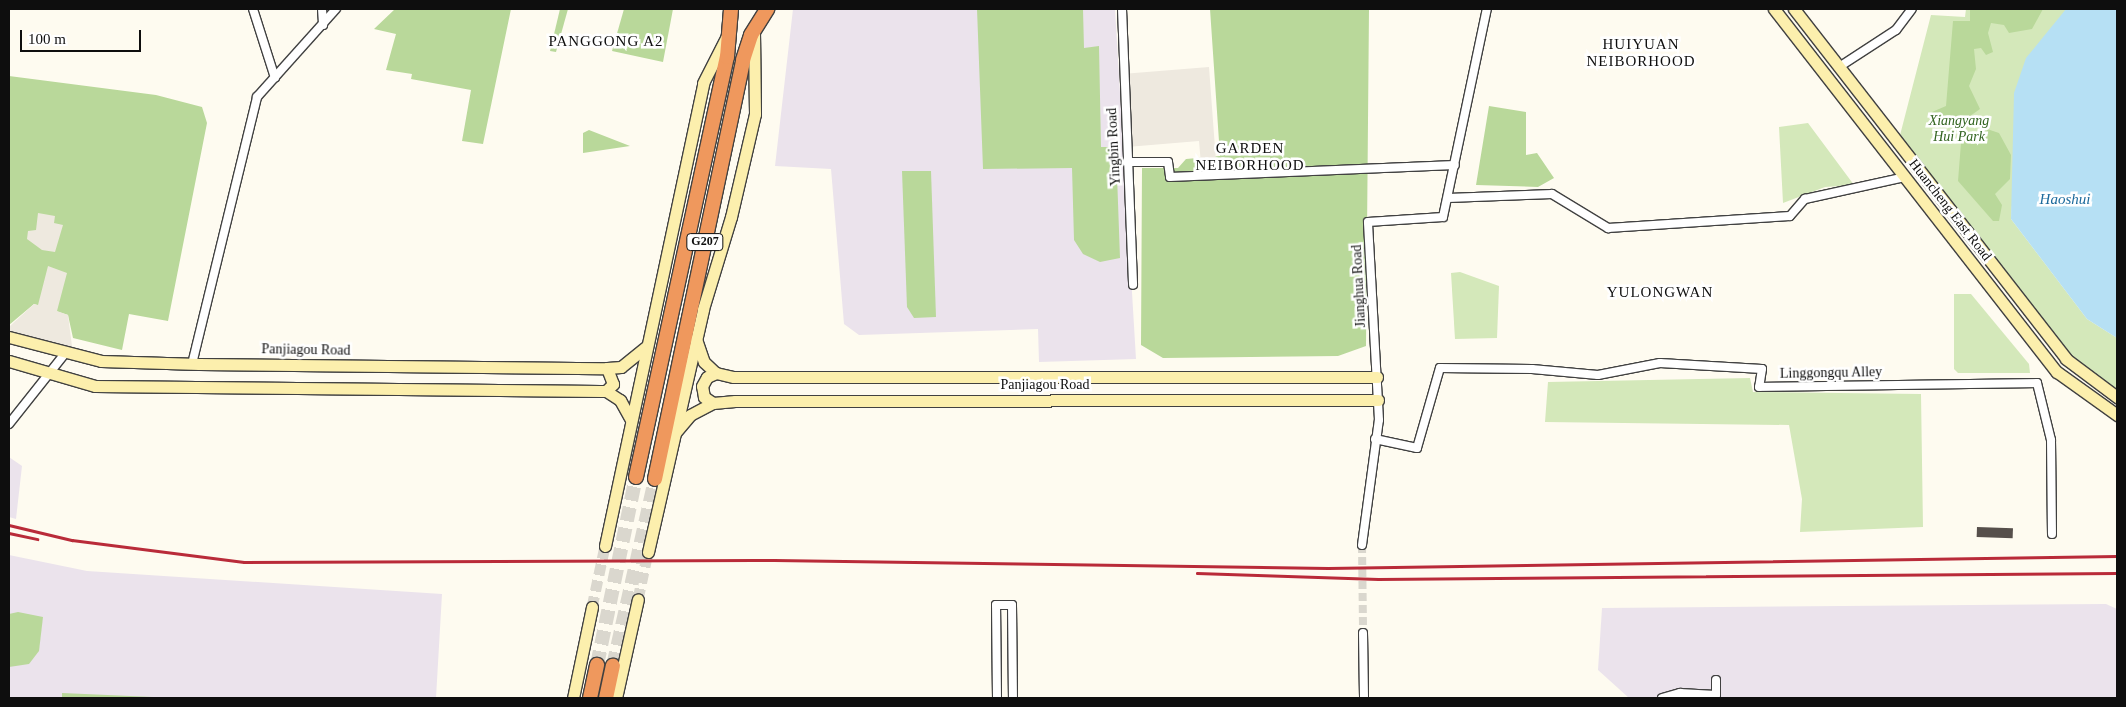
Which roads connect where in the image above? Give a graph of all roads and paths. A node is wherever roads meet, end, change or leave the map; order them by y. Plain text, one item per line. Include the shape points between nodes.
1 (253, 9) edge
2 (322, 9) edge
3 (336, 9) edge
4 (731, 9) edge
5 (738, 9) edge
6 (757, 9) edge
7 (768, 9) edge
8 (1122, 9) edge
9 (1487, 9) edge
10 (1774, 9) edge
11 (1794, 9) edge
12 (1912, 9) edge
13 (323, 25) junction
14 (730, 30) junction
15 (752, 33) junction
16 (1840, 67) junction
17 (275, 78) junction
18 (1127, 162) junction
19 (1455, 164) junction
20 (1905, 177) junction
21 (1448, 198) junction
22 (1133, 285) dead end
23 (658, 294) junction
24 (675, 297) junction
25 (9, 337) edge
26 (696, 339) junction
27 (647, 346) junction
28 (66, 352) junction
29 (9, 361) edge
30 (192, 364) junction
31 (607, 368) junction
32 (48, 373) junction
33 (716, 373) junction
34 (1377, 377) junction
35 (606, 391) junction
36 (2117, 397) edge
37 (1378, 400) junction
38 (713, 403) junction
39 (2117, 415) edge
40 (632, 420) junction
41 (9, 424) edge
42 (675, 433) junction
43 (1375, 439) junction
44 (636, 477) tunnel mouth
45 (655, 479) tunnel mouth
46 (2052, 534) dead end
47 (605, 546) tunnel mouth
48 (1362, 546) tunnel mouth
49 (648, 552) tunnel mouth
50 (638, 599) tunnel mouth
51 (592, 607) tunnel mouth
52 (1363, 633) tunnel mouth
53 (597, 665) tunnel mouth
54 (613, 666) tunnel mouth
55 (1716, 680) dead end
56 (573, 698) edge
57 (590, 698) edge
58 (606, 698) edge
59 (616, 698) edge
60 (997, 698) edge
61 (1013, 698) edge
62 (1364, 698) edge
63 (1662, 698) edge

1 - 17 street
2 - 13 street
3 - 13 street
4 - 14 highway, G207
5 - 14 highway, G207
6 - 15 highway, G207
7 - 15 highway, G207
8 - 18 street, Yingbin Road
9 - 19 street, Jianghua Road
10 - 20 street, Huancheng East Road
11 - 16 street, Huancheng East Road
12 - 16 street via 1896,30
13 - 17 street
14 - 23 street via 703,83
14 - 24 highway, G207
15 - 26 street via 755,114
15 - 45 highway, G207
16 - 36 street, Huancheng East Road via 2066,359
17 - 30 street via 257,98
18 - 19 street via 1168,162 1170,177
18 - 22 street, Yingbin Road
19 - 21 street, Jianghua Road
20 - 21 street via 1805,199 1790,216 1608,228 1552,194
20 - 39 street, Huancheng East Road via 2057,372
21 - 34 street, Jianghua Road via 1443,217 1368,222
23 - 24 street
23 - 27 street
24 - 44 highway, G207
25 - 28 street, Panjiagou Road
26 - 33 street via 704,362
26 - 42 street
27 - 31 street, Panjiagou Road via 627,364
27 - 40 street
28 - 30 street, Panjiagou Road via 101,361
28 - 32 street
29 - 32 street
30 - 31 street, Panjiagou Road
31 - 35 street via 612,384
32 - 35 street via 95,386
32 - 41 street
33 - 34 street, Panjiagou Road via 734,377
33 - 38 street via 707,377 702,386 704,397
34 - 37 street, Jianghua Road
35 - 40 street via 620,400
37 - 38 street, Panjiagou Road
37 - 43 street, Jianghua Road
38 - 42 street, Panjiagou Road via 690,415
40 - 47 street
42 - 49 street
43 - 46 street, Linggongqu Alley via 1417,448 1440,368 1532,369 1598,375 1660,363 1762,369 1759,387 2038,383 2051,440
43 - 48 street, Jianghua Road
50 - 59 street
51 - 56 street
52 - 62 street
53 - 57 highway
54 - 58 highway
55 - 63 street via 1716,695 1680,693
60 - 61 street via 996,605 1012,605

